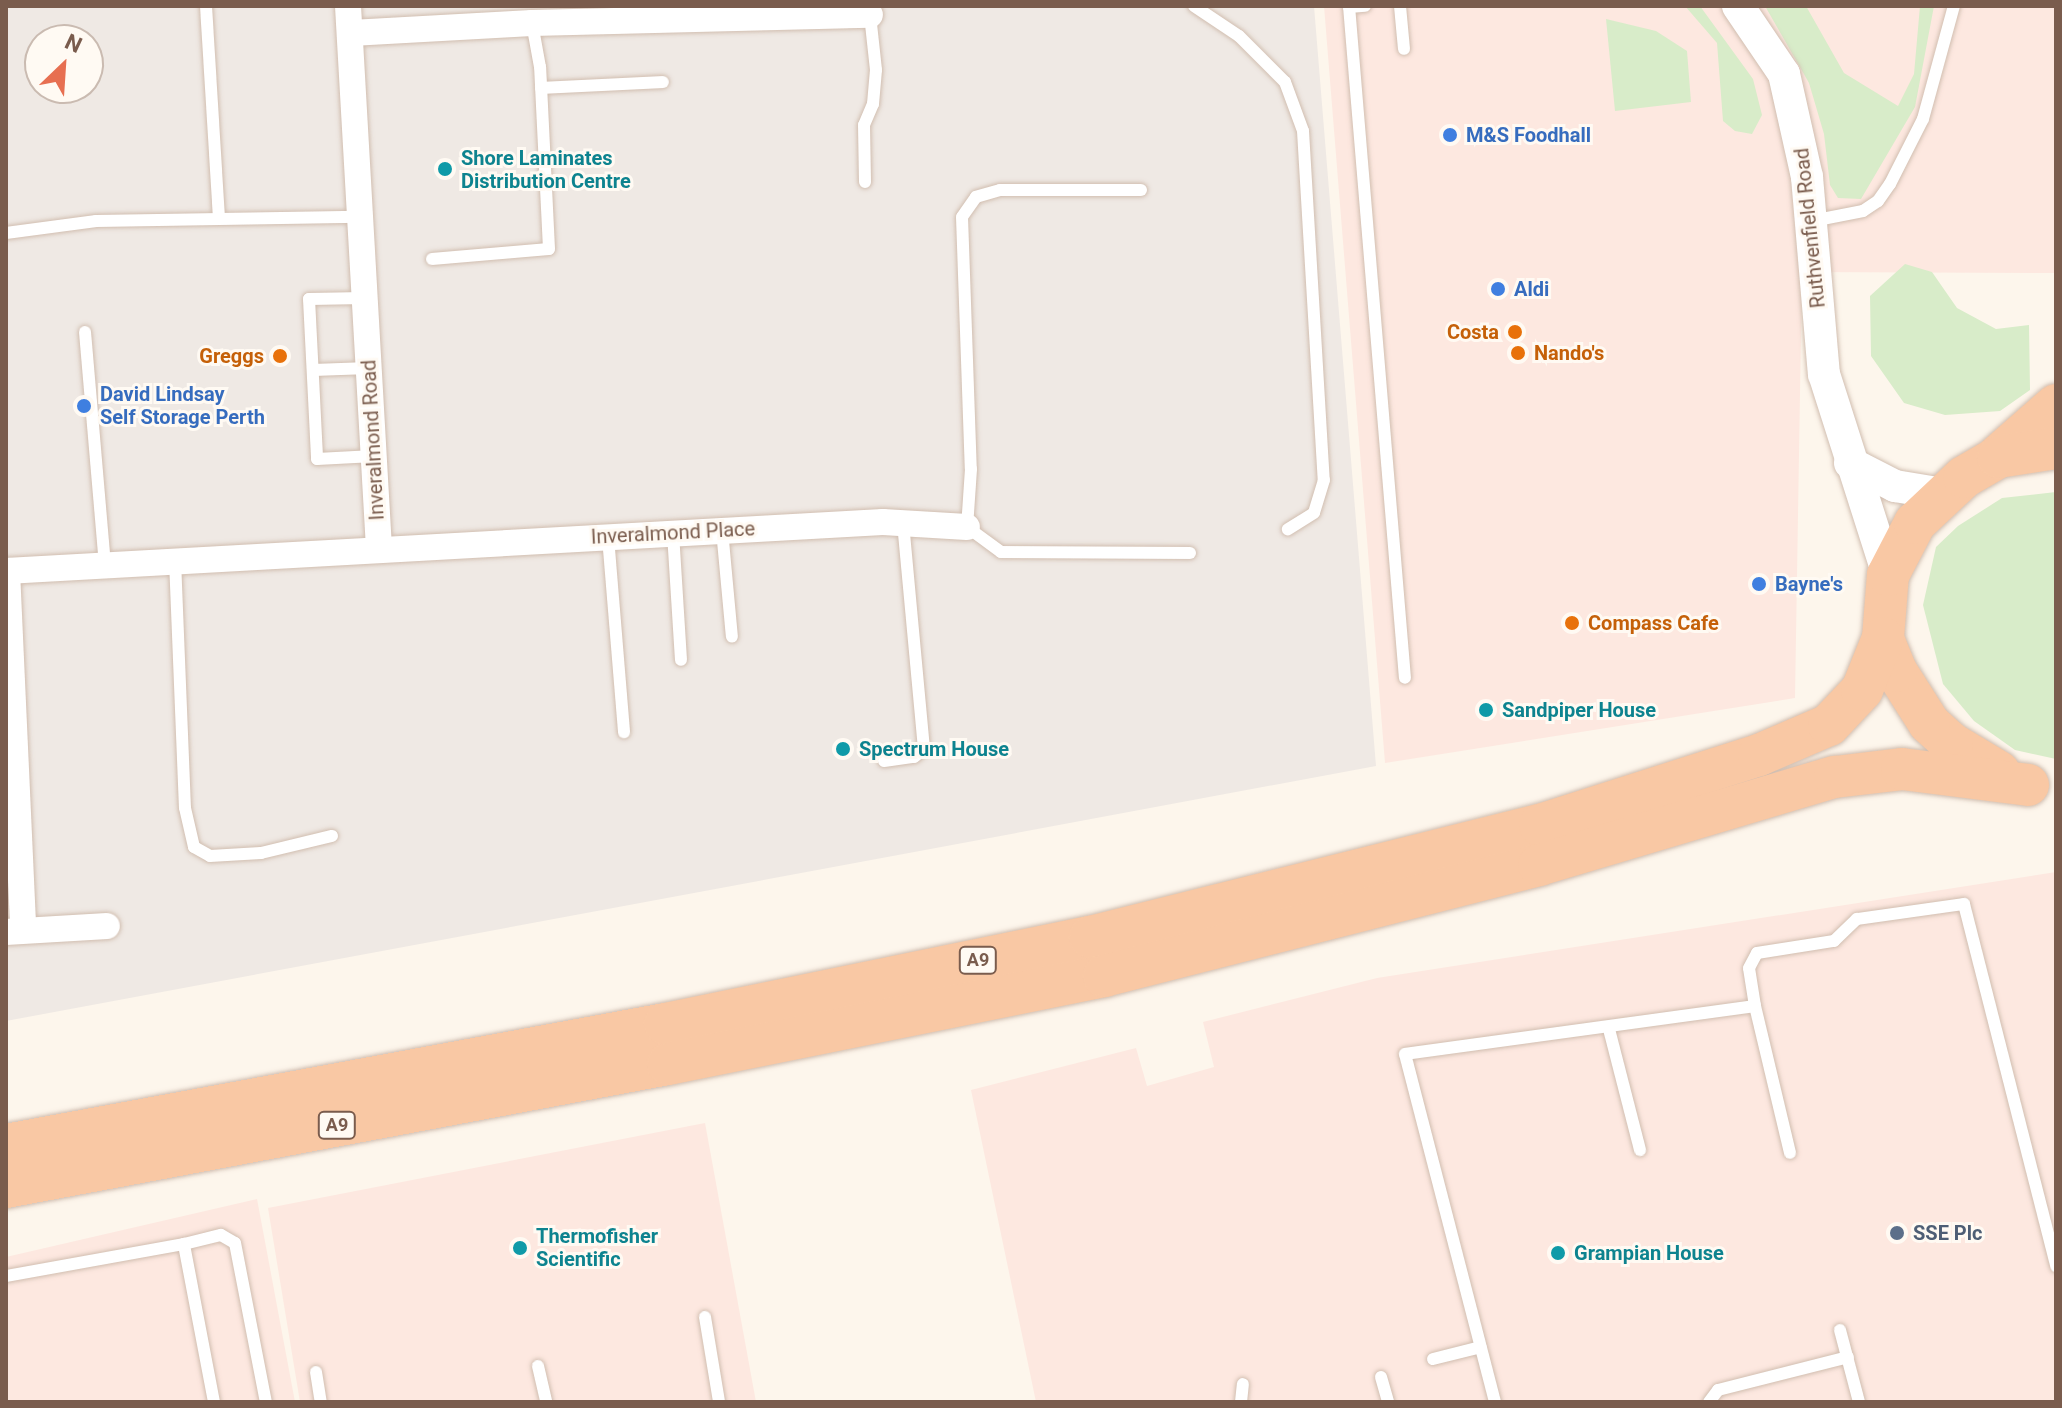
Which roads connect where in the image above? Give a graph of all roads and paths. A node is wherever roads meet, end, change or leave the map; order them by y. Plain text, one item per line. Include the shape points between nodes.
1 (206, 6) edge
2 (348, 6) edge
3 (1194, 6) edge
4 (1349, 6) edge
5 (1365, 6) edge
6 (1400, 6) edge
7 (1738, 6) edge
8 (1954, 6) edge
9 (870, 15) joint
10 (532, 23) junction
11 (351, 33) junction
12 (1404, 49) dead end
13 (663, 82) dead end
14 (541, 88) junction
15 (865, 182) dead end
16 (1141, 190) dead end
17 (219, 216) junction
18 (359, 217) junction
19 (1812, 221) junction
20 (6, 233) edge
21 (432, 259) dead end
22 (365, 298) junction
23 (85, 332) dead end
24 (369, 368) junction
25 (313, 370) junction
26 (2056, 405) edge
27 (2056, 448) edge
28 (374, 456) junction
29 (1998, 457) junction
30 (1850, 463) junction
31 (1943, 494) junction
32 (903, 523) junction
33 (967, 527) junction
34 (1288, 529) dead end
35 (722, 530) junction
36 (673, 533) junction
37 (608, 537) junction
38 (379, 548) junction
39 (1190, 553) dead end
40 (175, 560) junction
41 (105, 563) junction
42 (6, 571) edge
43 (1888, 575) junction
44 (732, 637) dead end
45 (1883, 638) junction
46 (8, 659) edge
47 (681, 660) dead end
48 (1405, 678) dead end
49 (624, 732) dead end
50 (884, 761) dead end
51 (2042, 788) edge
52 (332, 836) dead end
53 (107, 926) dead end
54 (14, 931) edge
55 (1755, 1006) junction
56 (1609, 1029) junction
57 (6, 1145) edge
58 (1640, 1150) dead end
59 (1790, 1153) dead end
60 (6, 1187) edge
61 (184, 1244) junction
62 (2056, 1266) edge
63 (6, 1276) edge
64 (705, 1317) dead end
65 (1840, 1330) dead end
66 (1481, 1347) junction
67 (1848, 1357) junction
68 (1433, 1359) dead end
69 (538, 1366) dead end
70 (316, 1372) dead end
71 (1381, 1377) dead end
72 (1243, 1384) dead end
73 (214, 1402) edge
74 (266, 1402) edge
75 (321, 1402) edge
76 (546, 1402) edge
77 (719, 1402) edge
78 (1241, 1402) edge
79 (1388, 1402) edge
80 (1495, 1402) edge
81 (1709, 1402) edge
82 (1859, 1402) edge

1 - 17 lane
2 - 11 street, Inveralmond Road
3 - 34 lane via 1239,36 1285,82 1303,131 1324,480 1314,513
4 - 5 lane
4 - 48 lane
6 - 12 lane
7 - 19 street, Ruthvenfield Road via 1784,74
8 - 19 lane via 1923,119 1890,184 1863,211
9 - 10 street
9 - 15 lane via 876,70 873,104 864,125
10 - 11 street
10 - 14 lane
11 - 18 street, Inveralmond Road
13 - 14 lane
14 - 21 lane via 549,249
16 - 33 lane via 1000,190 976,197 962,217 971,469
17 - 18 lane
17 - 20 lane via 96,221
18 - 22 street, Inveralmond Road
19 - 30 street, Ruthvenfield Road via 1824,374
22 - 24 street, Inveralmond Road
22 - 25 lane via 309,299
23 - 41 lane
24 - 25 lane
24 - 28 street, Inveralmond Road
25 - 28 lane via 317,459
26 - 29 highway
27 - 29 highway
28 - 38 street, Inveralmond Road
29 - 31 highway
30 - 31 street via 1895,486
30 - 43 street, Ruthvenfield Road
31 - 43 highway via 1908,534
32 - 33 street, Inveralmond Place
32 - 35 street, Inveralmond Place
32 - 50 lane via 924,749 914,757
33 - 39 lane via 1001,552
35 - 36 street, Inveralmond Place
35 - 44 lane
36 - 37 street, Inveralmond Place
36 - 47 lane
37 - 38 street, Inveralmond Place
37 - 49 lane
38 - 40 street, Inveralmond Road
40 - 41 street, Inveralmond Road
40 - 52 lane via 185,808 194,847 210,856 261,853
41 - 42 street, Inveralmond Road
42 - 46 street
43 - 45 highway
45 - 51 highway via 1896,671 1929,723 1981,764
45 - 57 highway, A9 via 1862,690 1829,725 1759,755 1540,825 1075,940 649,1027
46 - 54 street
51 - 60 highway, A9 via 1902,769 1835,777 1539,865 1104,976 668,1064
53 - 54 street
55 - 56 lane
55 - 59 lane
55 - 62 lane via 1749,968 1757,953 1834,941 1857,919 1964,904
56 - 58 lane
56 - 66 lane via 1405,1054
61 - 63 lane
61 - 73 lane
61 - 74 lane via 221,1235 235,1243
64 - 77 lane
65 - 67 lane
66 - 68 lane
66 - 80 lane
67 - 81 lane via 1718,1390
67 - 82 lane
69 - 76 lane
70 - 75 lane
71 - 79 lane
72 - 78 lane

